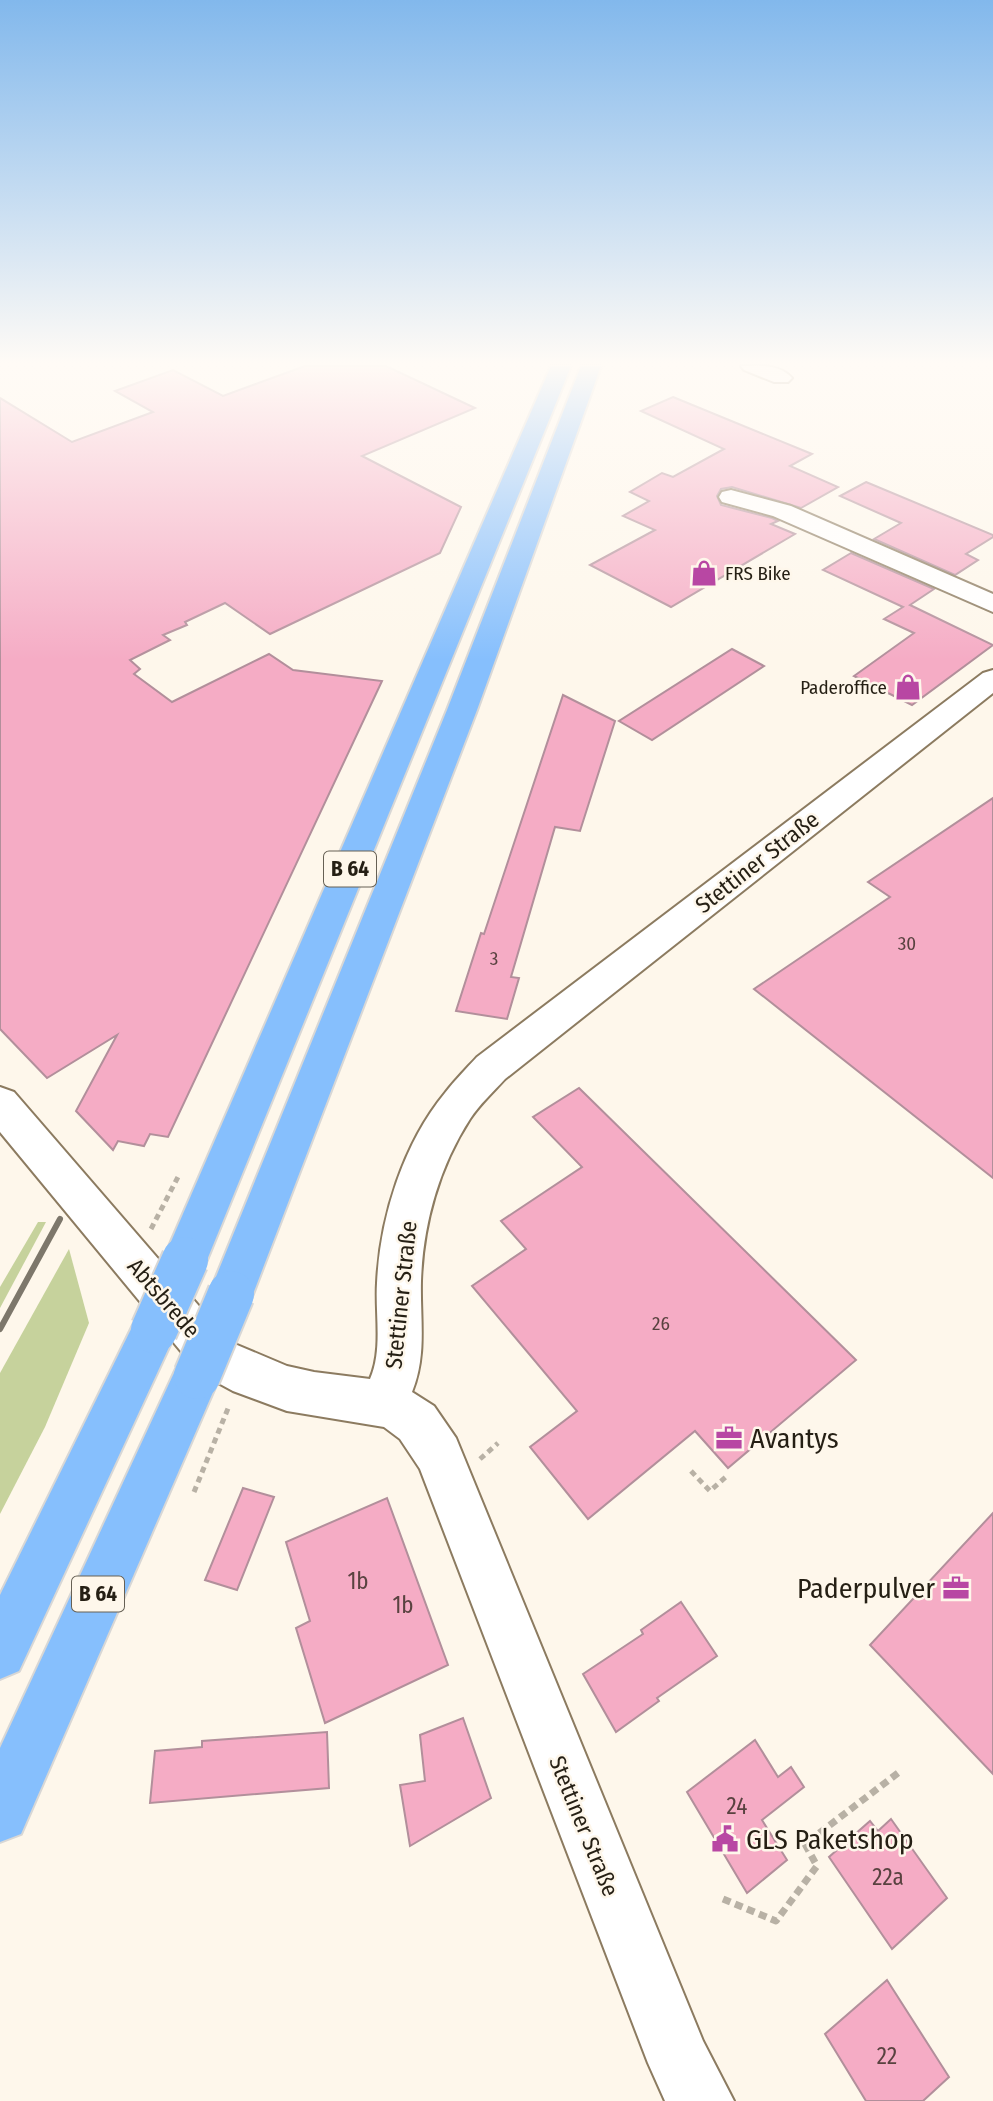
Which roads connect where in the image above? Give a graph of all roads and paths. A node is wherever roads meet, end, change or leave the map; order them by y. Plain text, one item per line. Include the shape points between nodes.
1 (520, 464) edge
2 (554, 464) edge
3 (731, 497) dead end
4 (993, 604) edge
5 (993, 679) edge
6 (0, 1103) edge
7 (182, 1169) dead end
8 (155, 1227) dead end
9 (219, 1374) junction
10 (383, 1404) junction
11 (691, 1471) dead end
12 (727, 1476) dead end
13 (194, 1492) dead end
14 (0, 1652) edge
15 (898, 1773) dead end
16 (0, 1813) edge
17 (723, 1899) dead end
18 (701, 2101) edge

1 - 14 highway, B 64, bridge via 185,1260
2 - 9 highway, B 64, bridge via 231,1294
3 - 4 street via 782,512
5 - 10 street, Stettiner Straße via 491,1068 457,1106 427,1156 407,1219 399,1281 397,1371
6 - 9 street, Abtsbrede via 214,1357
7 - 8 path
9 - 10 street, Abtsbrede
9 - 13 path
9 - 16 highway, B 64
10 - 18 street, Stettiner Straße via 409,1415 425,1433 441,1464 680,2063
11 - 12 path via 710,1491
15 - 17 path via 805,1844 817,1866 776,1920

